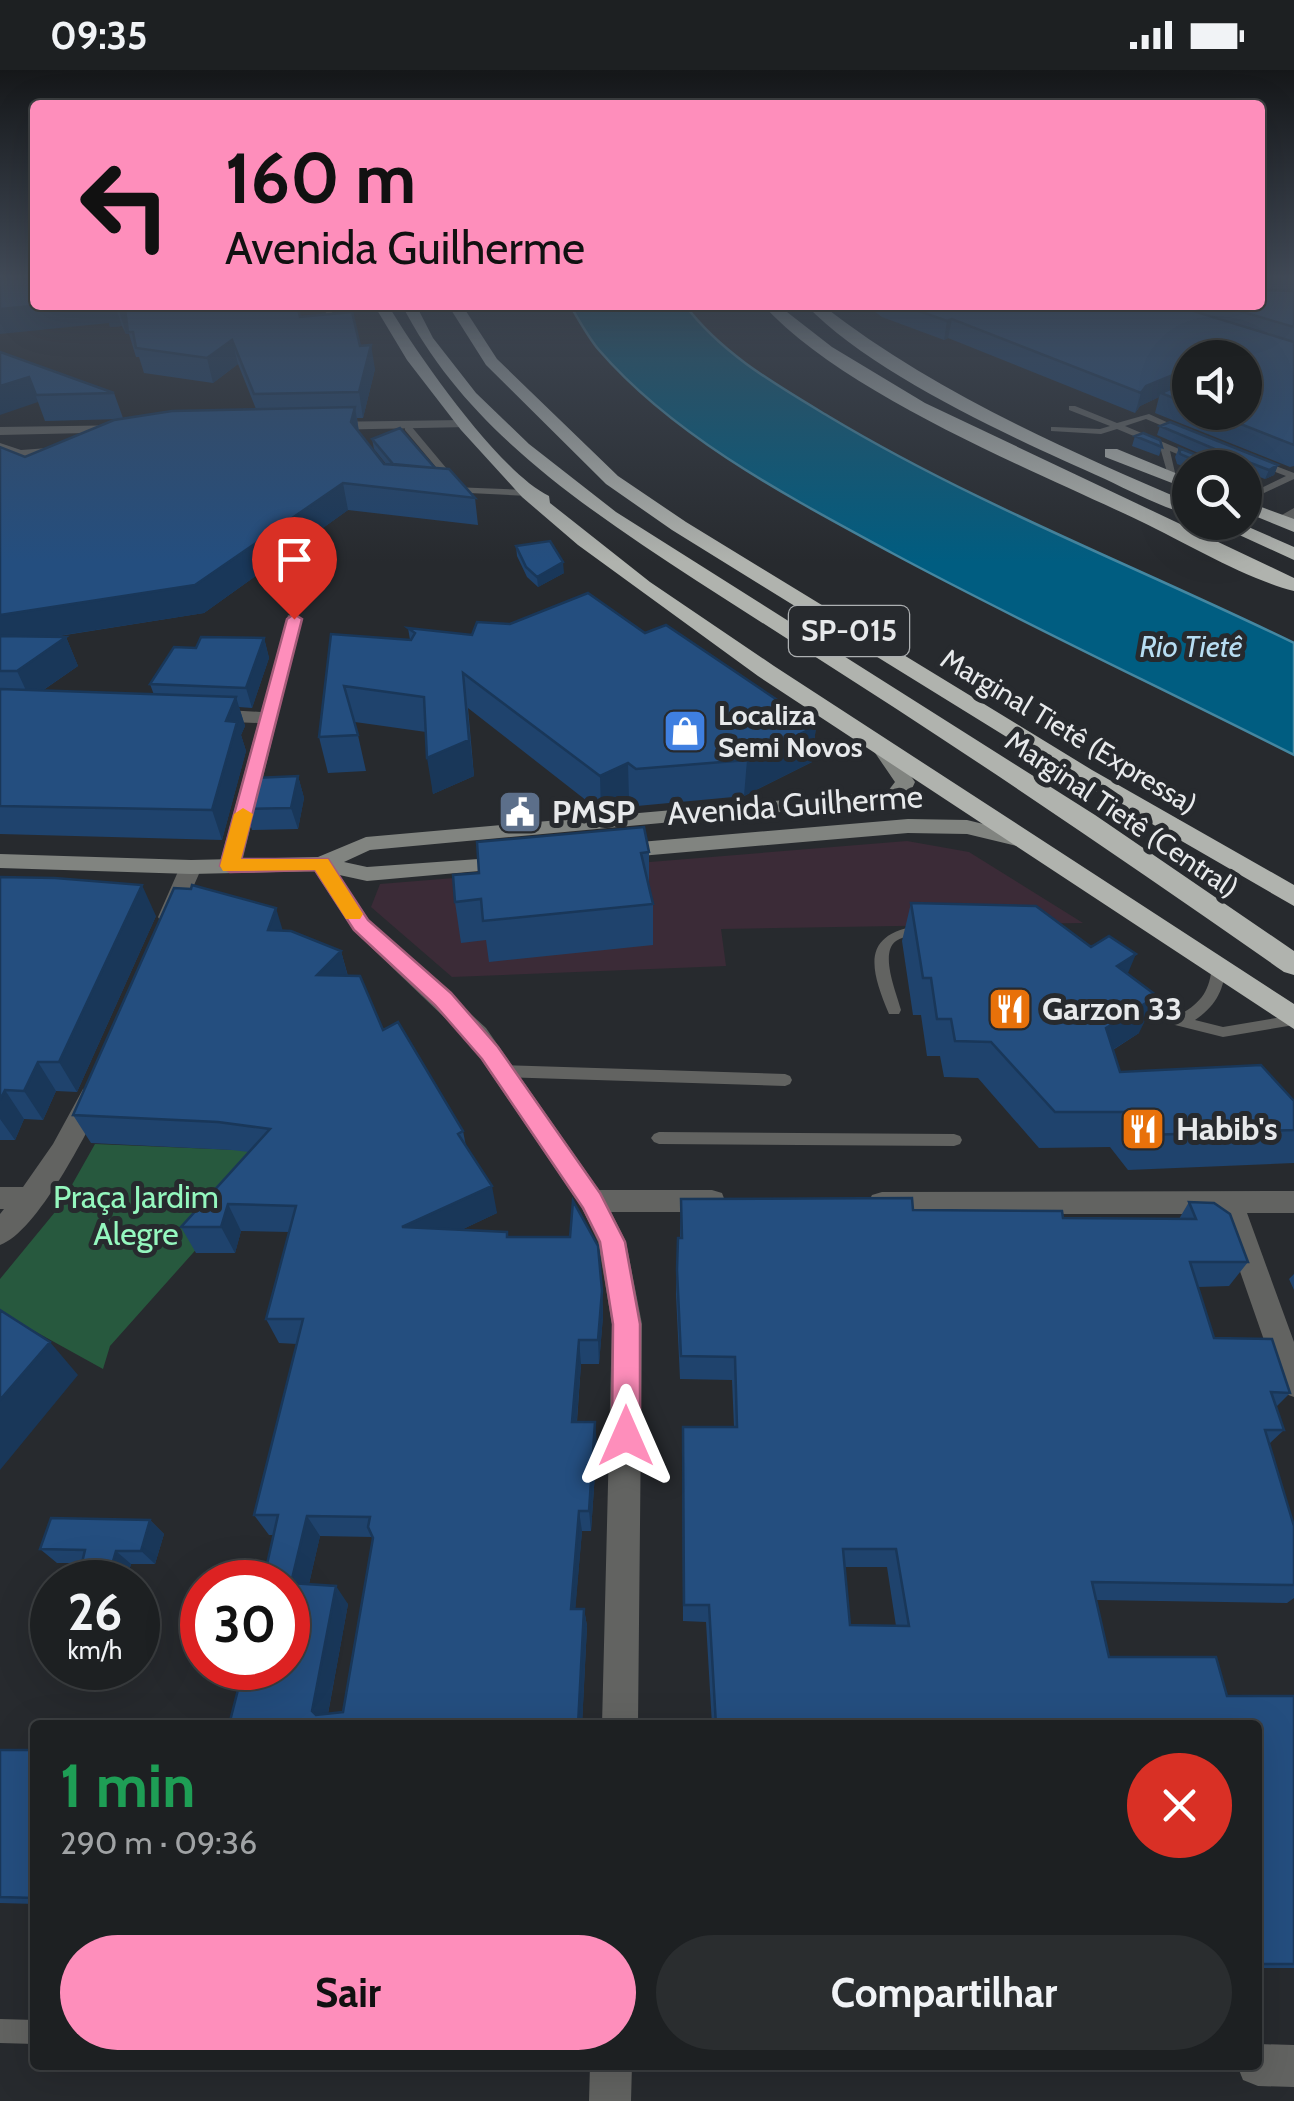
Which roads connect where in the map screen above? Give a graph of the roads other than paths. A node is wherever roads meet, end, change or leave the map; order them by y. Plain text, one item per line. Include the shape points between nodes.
1 (421, 372) edge
2 (447, 372) edge
3 (478, 372) edge
4 (501, 372) edge
5 (861, 372) edge
6 (887, 372) edge
7 (913, 372) edge
8 (938, 372) edge
9 (1160, 404) edge
10 (1072, 408) dead end
11 (28, 415) dead end
12 (1146, 416) junction
13 (462, 424) junction
14 (300, 426) edge
15 (412, 426) junction
16 (1120, 426) junction
17 (0, 429) edge
18 (1054, 429) junction
19 (1183, 431) edge
20 (380, 438) edge
21 (1080, 441) junction
22 (1164, 444) junction
23 (0, 446) edge
24 (1178, 450) edge
25 (580, 452) junction
26 (1262, 464) edge
27 (1172, 478) joint
28 (1262, 485) edge
29 (1269, 488) junction
30 (1172, 489) edge
31 (441, 490) edge
32 (460, 490) junction
33 (528, 492) junction
34 (1262, 492) edge
35 (1172, 501) edge
36 (1262, 509) edge
37 (1134, 513) junction
38 (1290, 520) edge
39 (1262, 529) edge
40 (1262, 540) edge
41 (1294, 543) edge
42 (1294, 554) edge
43 (1294, 585) edge
44 (294, 619) dead end
45 (192, 715) edge
46 (269, 718) junction
47 (881, 748) junction
48 (716, 814) junction
49 (1086, 821) junction
50 (724, 842) junction
51 (1034, 843) junction
52 (590, 854) edge
53 (537, 858) edge
54 (0, 862) edge
55 (321, 864) junction
56 (230, 866) junction
57 (191, 867) junction
58 (1294, 896) edge
59 (945, 929) edge
60 (161, 936) edge
61 (1219, 965) junction
62 (1294, 965) edge
63 (1126, 984) edge
64 (894, 1010) dead end
65 (1294, 1019) edge
66 (1180, 1020) junction
67 (104, 1069) edge
68 (502, 1071) junction
69 (785, 1080) dead end
70 (659, 1138) dead end
71 (954, 1140) dead end
72 (0, 1198) edge
73 (32, 1199) junction
74 (592, 1200) junction
75 (736, 1202) edge
76 (1228, 1202) junction
77 (1294, 1202) edge
78 (854, 1203) edge
79 (0, 1233) edge
80 (1294, 1383) edge
81 (620, 1720) edge
82 (0, 2031) edge
83 (30, 2032) edge
84 (1262, 2064) edge
85 (1294, 2066) edge
86 (610, 2070) edge
87 (610, 2101) edge

1 - 13 highway
2 - 49 highway, Marginal Tietê (Central) via 488,416 610,516
3 - 25 highway
4 - 25 highway, Marginal Tietê (Expressa) / SP-015
5 - 37 highway
6 - 37 highway via 926,399 1108,492
7 - 35 highway
8 - 18 highway
9 - 12 lane via 1144,411
10 - 16 lane
11 - 17 street
12 - 16 lane
12 - 19 lane
13 - 15 street
13 - 33 highway
14 - 15 street
15 - 20 lane
15 - 32 lane
16 - 18 lane via 1101,432
16 - 22 lane
17 - 23 street via 148,430 52,453 20,454
18 - 21 highway
21 - 27 highway
21 - 30 highway
22 - 24 lane
22 - 27 lane
25 - 58 highway, Marginal Tietê (Expressa) / SP-015 via 696,537
26 - 29 lane via 1292,476
28 - 29 lane
29 - 34 lane
31 - 32 lane
32 - 33 lane
33 - 47 highway via 583,543
33 - 49 highway via 1004,789
36 - 38 highway
37 - 43 highway
39 - 41 highway
40 - 42 highway
44 - 46 street
45 - 46 street
46 - 56 street
47 - 48 street, Avenida Guilherme via 905,782 892,796
47 - 51 highway
48 - 50 street
48 - 55 street, Avenida Guilherme via 366,844
49 - 62 highway, Marginal Tietê (Central)
50 - 51 street, Avenida Guilherme via 940,826
50 - 52 street, Avenida Guilherme
51 - 61 highway
53 - 55 street, Avenida Guilherme via 367,874
54 - 57 street, Avenida Guilherme
55 - 56 street, Avenida Guilherme
55 - 68 street via 361,925 477,1034
56 - 57 street, Avenida Guilherme
57 - 60 street
59 - 64 lane via 908,930 884,943 880,954
61 - 65 highway
61 - 66 lane via 1210,1003
63 - 66 lane
65 - 66 lane via 1223,1032
67 - 73 street
68 - 69 lane
68 - 74 street
70 - 71 lane
72 - 73 street
73 - 79 street
74 - 75 street
74 - 81 street via 612,1242 626,1324
76 - 77 street
76 - 78 street
76 - 80 street
82 - 83 lane
84 - 85 street
86 - 87 street

